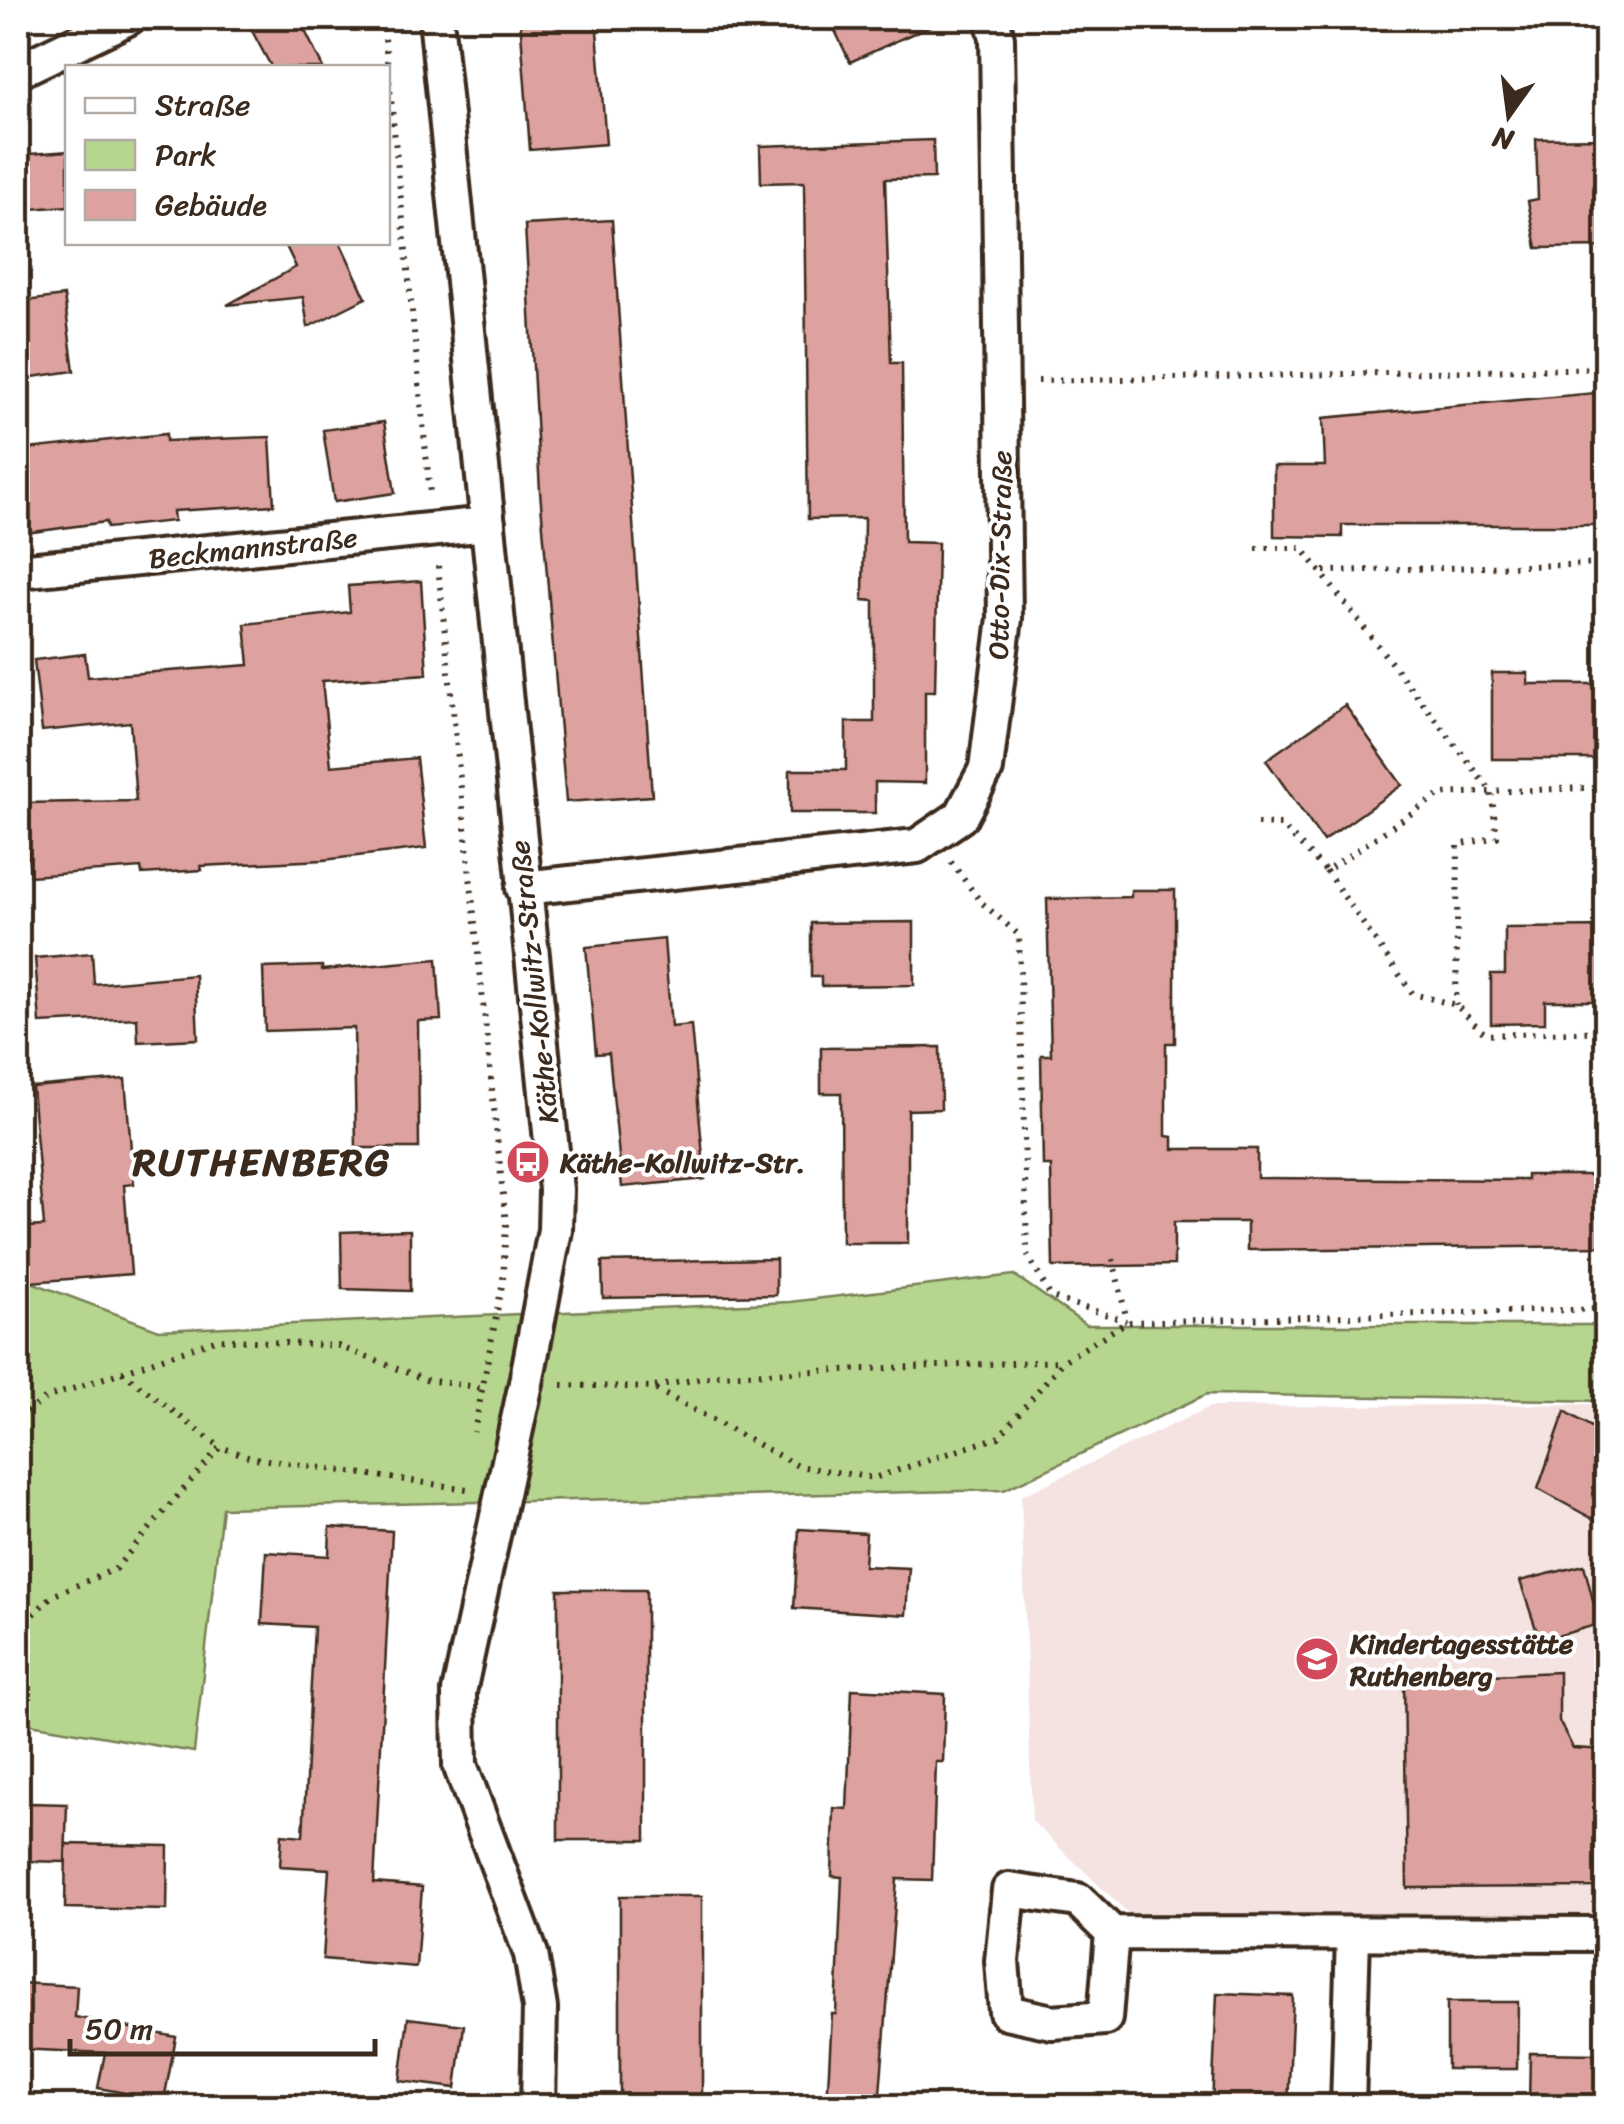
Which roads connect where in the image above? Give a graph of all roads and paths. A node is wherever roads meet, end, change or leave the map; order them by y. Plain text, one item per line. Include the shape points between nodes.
1 (128, 18) edge
2 (383, 18) edge
3 (436, 18) edge
4 (992, 18) edge
5 (1329, 18) edge
6 (1555, 18) edge
7 (388, 65) edge
8 (18, 71) edge
9 (390, 88) edge
10 (1606, 368) edge
11 (1002, 383) junction
12 (488, 524) junction
13 (434, 529) junction
14 (1256, 548) dead end
15 (1606, 564) edge
16 (1324, 570) junction
17 (18, 572) edge
18 (1606, 787) edge
19 (1490, 790) junction
20 (1256, 824) dead end
21 (937, 835) junction
22 (1326, 871) junction
23 (523, 888) junction
24 (1456, 1004) junction
25 (1606, 1030) edge
26 (1113, 1259) dead end
27 (1606, 1309) edge
28 (1127, 1322) junction
29 (1062, 1361) junction
30 (121, 1371) junction
31 (526, 1384) junction
32 (481, 1388) junction
33 (654, 1388) junction
34 (18, 1419) edge
35 (473, 1438) dead end
36 (220, 1446) junction
37 (468, 1472) dead end
38 (465, 1489) junction
39 (503, 1494) junction
40 (462, 1508) dead end
41 (18, 1630) edge
42 (1112, 1933) junction
43 (1606, 1934) edge
44 (1353, 1936) junction
45 (538, 2106) edge
46 (1348, 2106) edge

1 - 8 street
2 - 7 path
3 - 12 street, Käthe-Kollwitz-Straße
4 - 11 street, Otto-Dix-Straße
5 - 6 path
9 - 13 path
10 - 11 path
11 - 21 street, Otto-Dix-Straße via 1005,618 986,768 961,816
12 - 13 street, Beckmannstraße
12 - 23 street, Käthe-Kollwitz-Straße
13 - 17 street, Beckmannstraße
13 - 32 path via 506,1224 503,1280
14 - 16 path via 1302,548
15 - 16 path
16 - 19 path
18 - 19 path
19 - 22 path via 1440,794
19 - 24 path via 1497,837 1458,845
20 - 22 path via 1281,824
21 - 23 street via 917,846
21 - 28 path via 981,902 1019,935 1027,1254 1052,1296
22 - 24 path via 1413,994
23 - 31 street, Käthe-Kollwitz-Straße via 556,1190 555,1230
24 - 25 path via 1486,1034
26 - 28 path
27 - 28 path
28 - 29 path
29 - 33 path via 719,1375
29 - 33 path via 998,1438 874,1478 798,1466
30 - 32 path via 218,1340 338,1346 426,1380
30 - 34 path via 46,1398
30 - 36 path
31 - 32 path
31 - 33 path
31 - 39 street, Käthe-Kollwitz-Straße
32 - 35 path
36 - 38 path via 254,1458
36 - 41 path via 115,1569 52,1596
37 - 38 path
38 - 39 path
38 - 40 path
39 - 45 street, Käthe-Kollwitz-Straße via 459,1692 460,1765 531,1954 540,2008
42 - 42 street via 1078,1900 1009,1890 1002,1961 1006,2012 1052,2022 1106,2018
42 - 44 street
43 - 44 street
44 - 46 street

